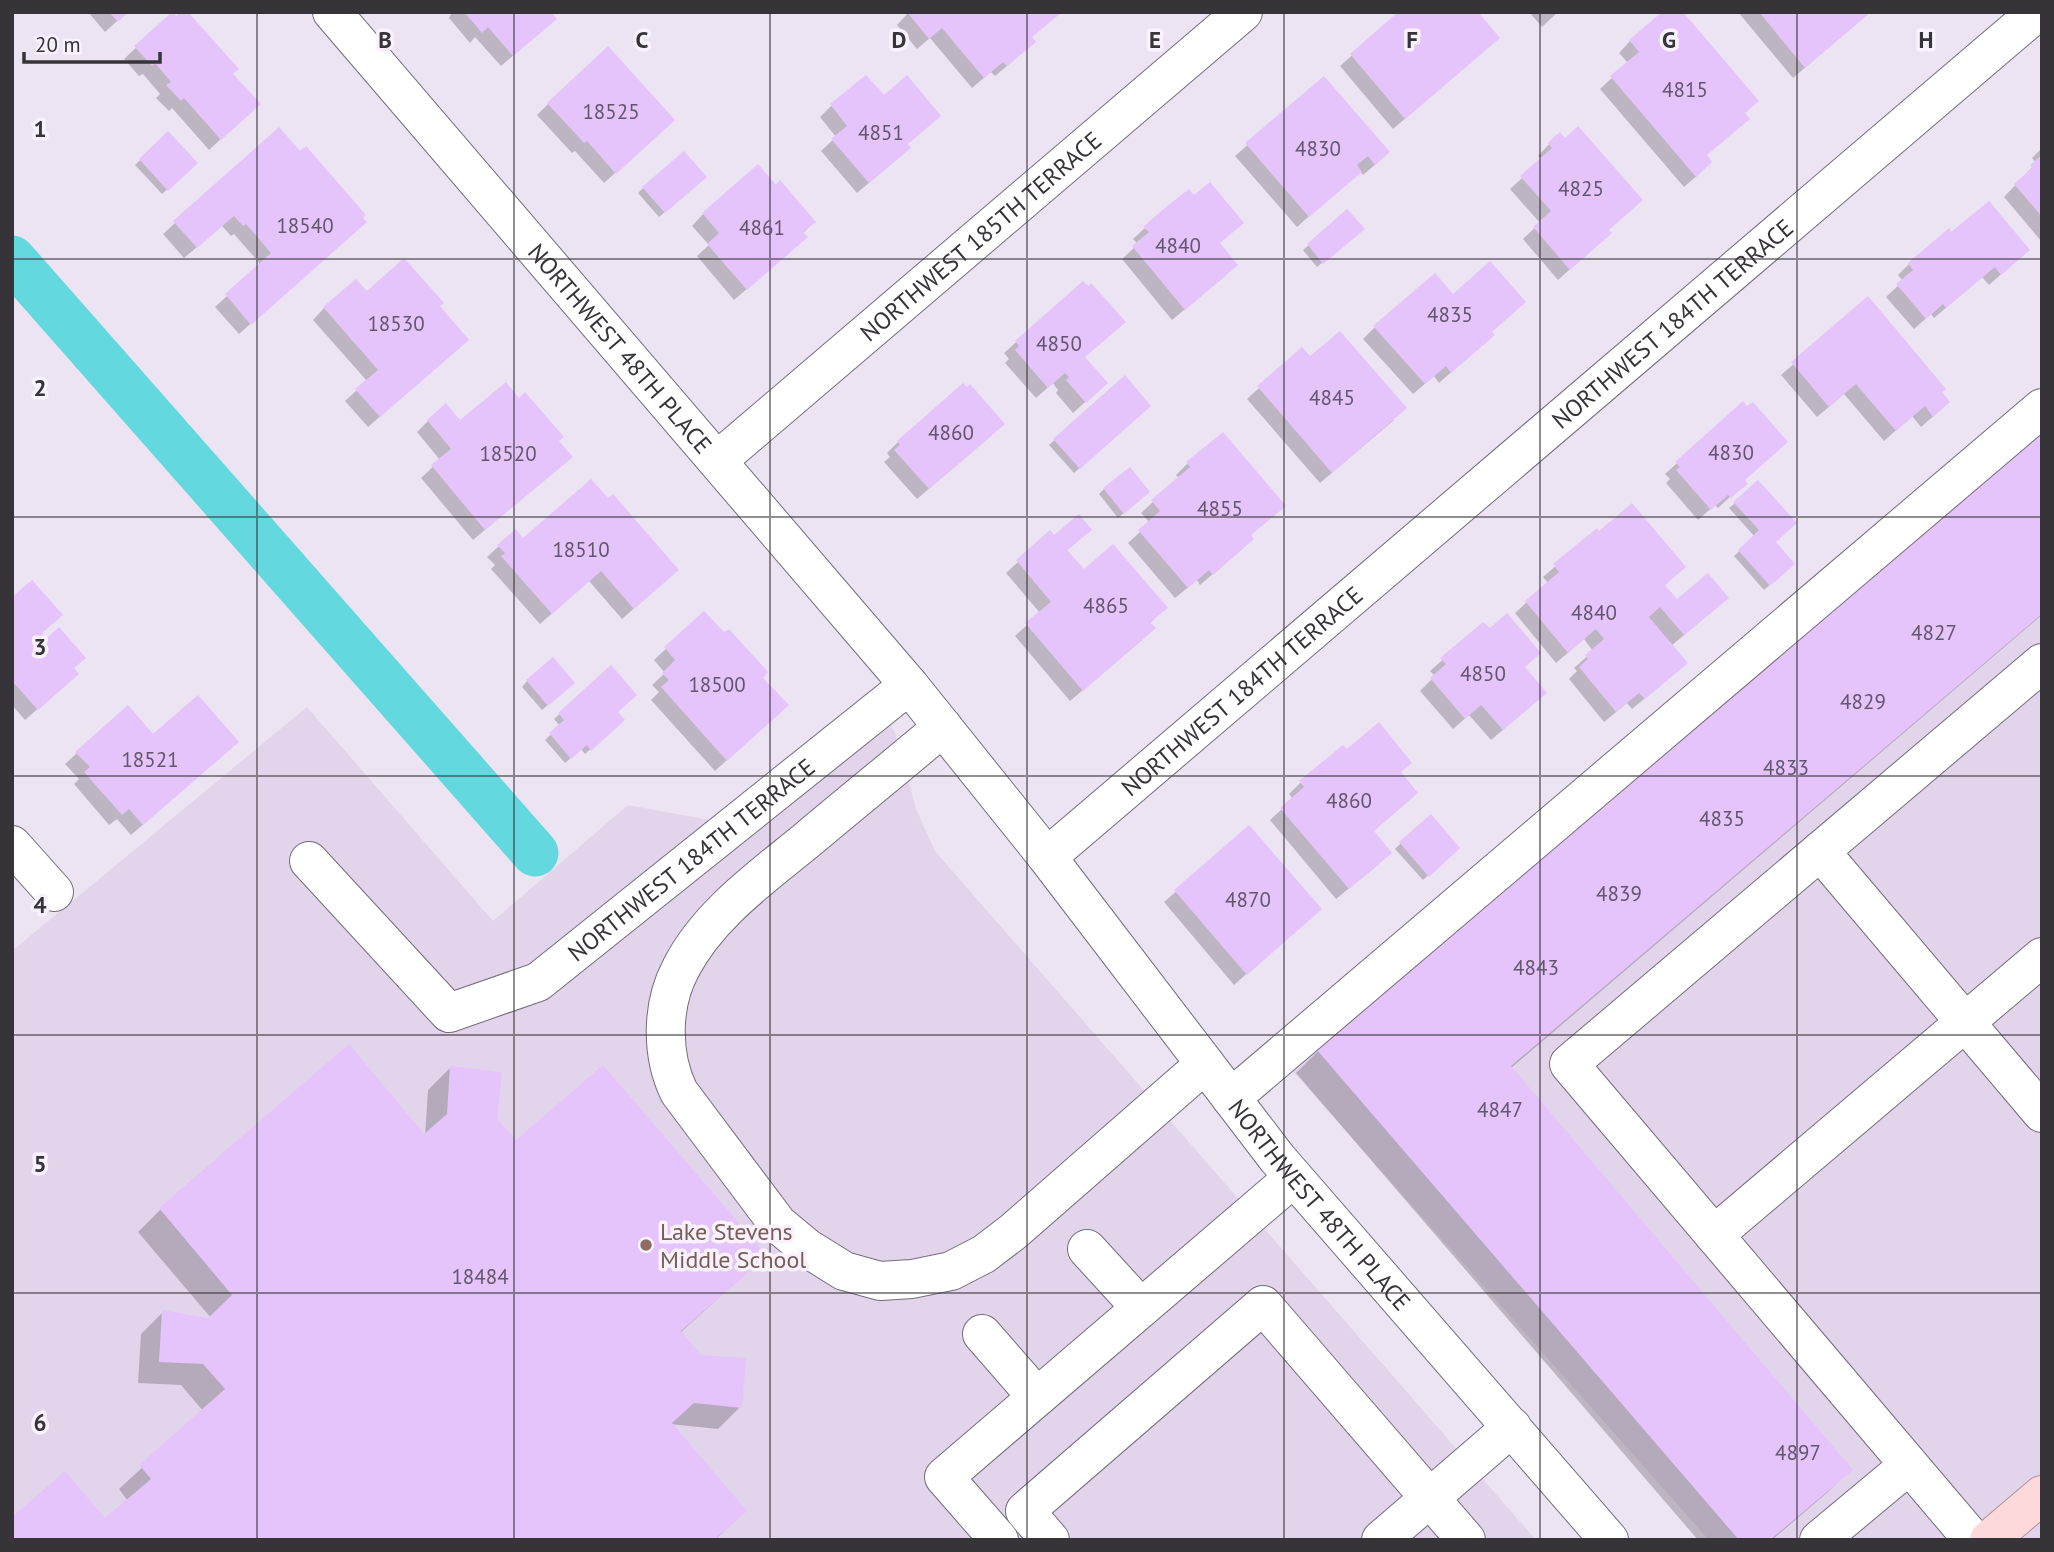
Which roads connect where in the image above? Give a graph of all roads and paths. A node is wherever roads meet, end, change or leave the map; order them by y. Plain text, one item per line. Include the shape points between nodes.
1 (332, 12) edge
2 (1243, 12) edge
3 (2037, 12) edge
4 (2042, 408) edge
5 (719, 460) junction
6 (2042, 663) edge
7 (909, 685) junction
8 (943, 727) junction
9 (12, 845) edge
10 (1820, 852) junction
11 (1047, 857) junction
12 (309, 861) dead end
13 (54, 892) dead end
14 (2042, 957) edge
15 (1965, 1022) junction
16 (1205, 1064) junction
17 (1231, 1098) junction
18 (2042, 1113) edge
19 (1293, 1178) junction
20 (1714, 1235) junction
21 (1087, 1249) dead end
22 (1141, 1308) junction
23 (982, 1334) dead end
24 (1037, 1397) junction
25 (1512, 1427) junction
26 (1909, 1465) junction
27 (2042, 1495) edge
28 (1430, 1498) junction
29 (999, 1540) edge
30 (1050, 1540) edge
31 (1381, 1540) edge
32 (1466, 1540) edge
33 (1609, 1540) edge
34 (1819, 1540) edge
35 (1973, 1540) edge
36 (1989, 1540) edge

1 - 5 street, NORTHWEST 48TH PLACE
2 - 5 street, NORTHWEST 185TH TERRACE
3 - 11 street, NORTHWEST 184TH TERRACE
4 - 17 street
5 - 7 street, NORTHWEST 48TH PLACE
6 - 10 street
7 - 8 street
7 - 12 street, NORTHWEST 184TH TERRACE via 538,982 449,1013
8 - 11 street
8 - 16 street via 728,908 680,969 667,1023 672,1077 749,1187 778,1224 844,1271 880,1281 951,1271 1014,1231
9 - 13 street
10 - 15 street
10 - 20 street via 1569,1064
11 - 16 street, NORTHWEST 48TH PLACE
14 - 15 street
15 - 18 street
15 - 20 street
16 - 17 street, NORTHWEST 48TH PLACE
17 - 19 street, NORTHWEST 48TH PLACE
19 - 22 street
19 - 25 street, NORTHWEST 48TH PLACE
20 - 26 street
21 - 22 street
22 - 24 street
23 - 24 street
24 - 29 street via 944,1477
25 - 28 street
25 - 33 street, NORTHWEST 48TH PLACE
26 - 34 street
26 - 35 street
27 - 36 main road
28 - 30 street via 1263,1305 1025,1511
28 - 31 street
28 - 32 street

